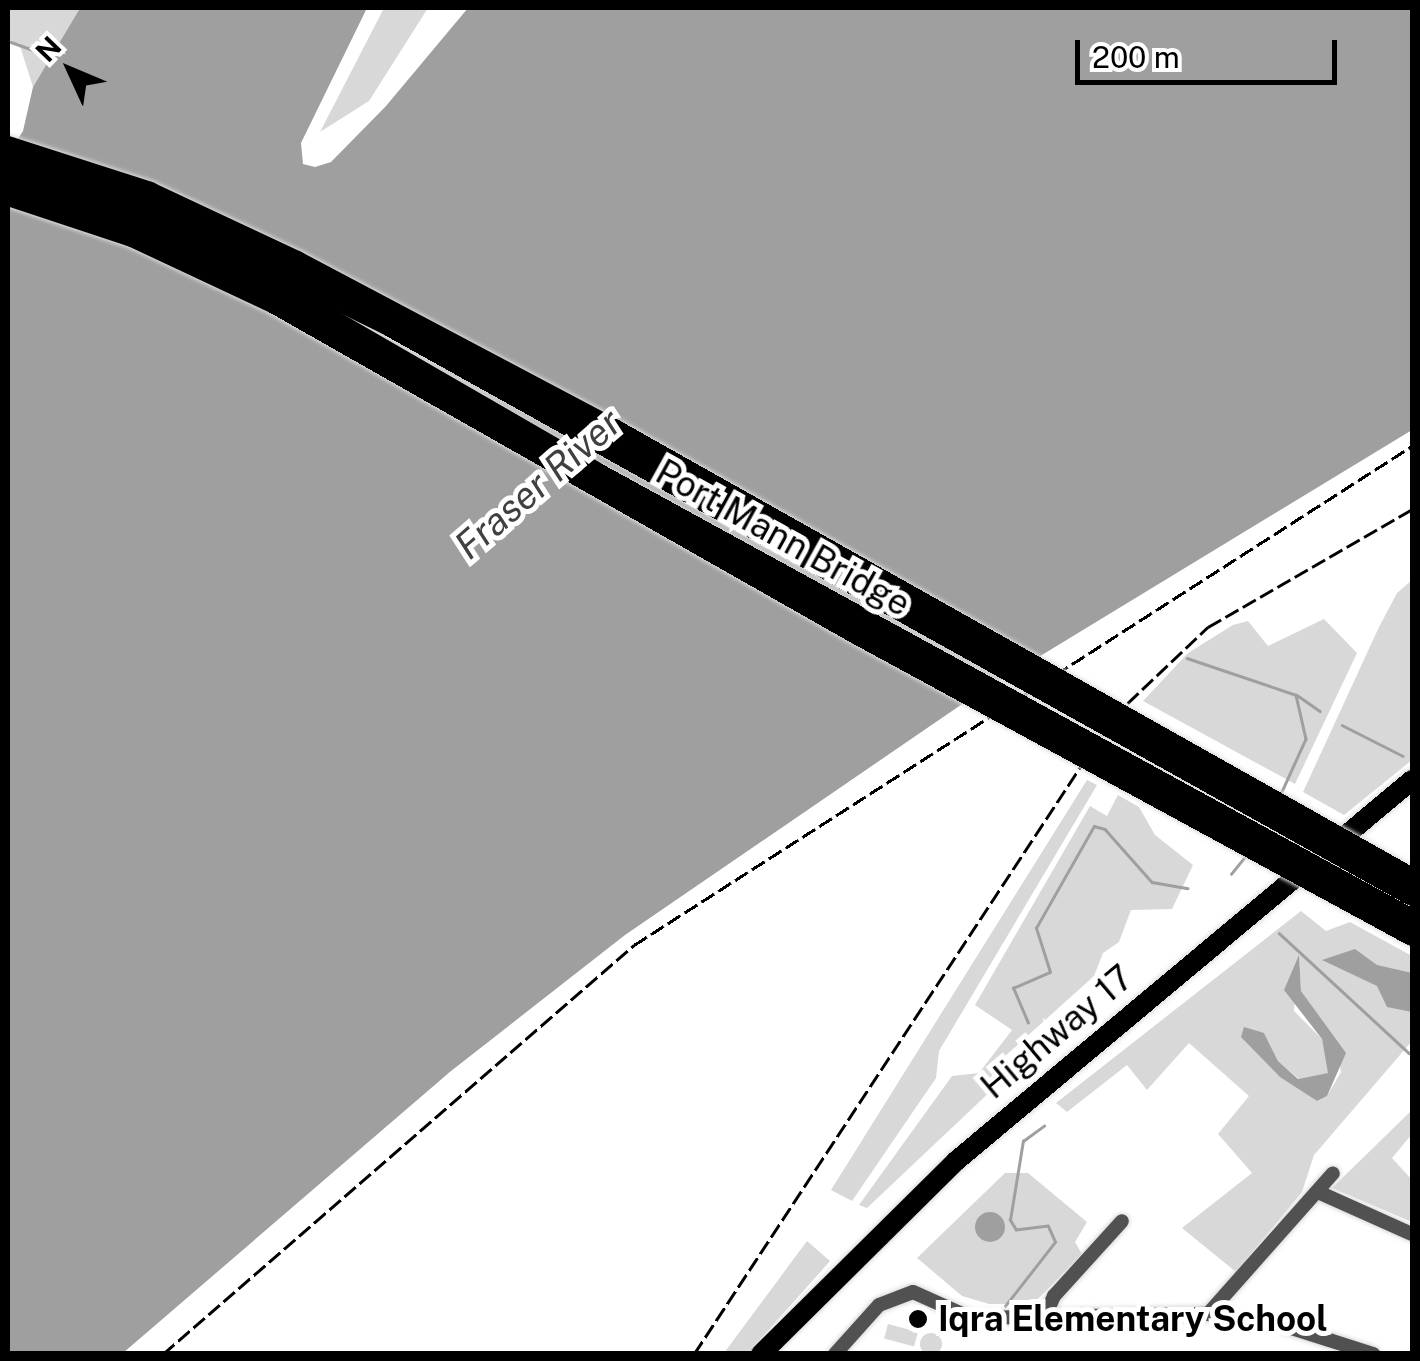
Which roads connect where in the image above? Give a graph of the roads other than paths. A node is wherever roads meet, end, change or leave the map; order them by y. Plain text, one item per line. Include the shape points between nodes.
1 (8, 146) edge
2 (8, 162) edge
3 (8, 180) edge
4 (8, 196) edge
5 (1412, 780) edge
6 (1412, 795) edge
7 (1412, 878) edge
8 (1412, 896) edge
9 (1412, 918) edge
10 (1412, 936) edge
11 (1333, 1173) dead end
12 (1318, 1192) junction
13 (1122, 1221) dead end
14 (1412, 1234) edge
15 (1208, 1314) junction
16 (1045, 1317) junction
17 (761, 1354) edge
18 (780, 1354) edge
19 (835, 1354) edge
20 (1373, 1354) edge

1 - 7 highway, bridge via 150,192 297,261 633,439
2 - 8 highway, Port Mann Bridge, bridge via 144,206 371,316 879,593
3 - 9 highway, Port Mann Bridge, bridge via 138,223 280,290 594,471
4 - 10 highway, bridge via 132,237 273,303 941,681
5 - 17 highway, Highway 17 via 956,1161
6 - 18 highway, Highway 17 via 994,1145
11 - 12 street
12 - 14 street
12 - 15 street
13 - 16 street via 1054,1296
15 - 16 street
15 - 20 street via 1282,1325
16 - 19 street via 971,1318 924,1295 898,1292

